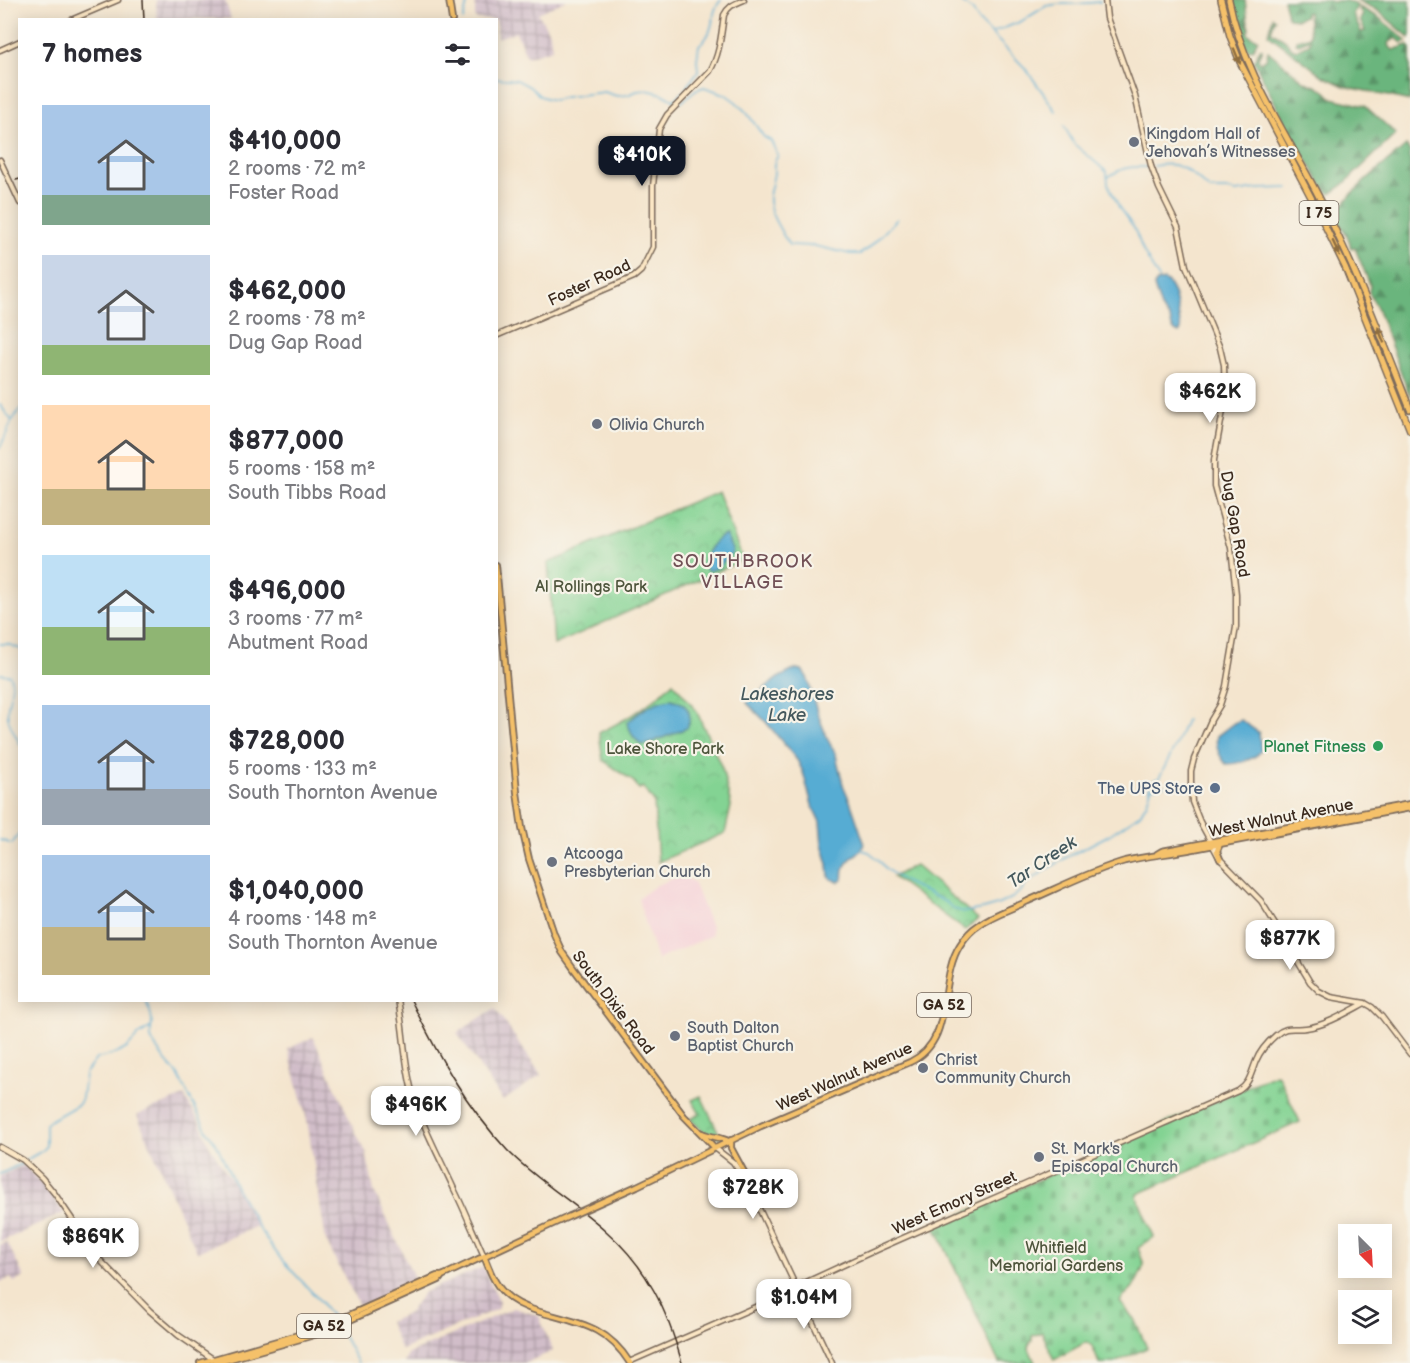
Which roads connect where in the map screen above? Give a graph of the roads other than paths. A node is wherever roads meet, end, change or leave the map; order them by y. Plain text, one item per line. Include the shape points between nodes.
1 (117, 0) edge
2 (449, 0) edge
3 (744, 0) edge
4 (1105, 0) edge
5 (1221, 0) edge
6 (1229, 0) edge
7 (76, 18) edge
8 (452, 18) edge
9 (18, 42) edge
10 (0, 50) edge
11 (0, 160) edge
12 (18, 199) edge
13 (498, 335) edge
14 (1410, 410) edge
15 (1410, 430) edge
16 (498, 587) edge
17 (1410, 806) edge
18 (1206, 836) junction
19 (1203, 844) junction
20 (1211, 844) junction
21 (1221, 844) junction
22 (1157, 854) junction
23 (1220, 858) junction
24 (398, 1002) edge
25 (1365, 1002) junction
26 (1410, 1054) edge
27 (698, 1131) junction
28 (729, 1141) junction
29 (0, 1148) edge
30 (715, 1148) junction
31 (743, 1175) junction
32 (484, 1256) junction
33 (797, 1287) junction
34 (216, 1362) edge
35 (200, 1363) edge
36 (629, 1363) edge
37 (832, 1363) edge

1 - 7 street
2 - 8 main road
3 - 13 street, Foster Road via 726,10 710,71 661,124 653,186 653,247 641,271
4 - 18 street, Dug Gap Road via 1107,18 1135,96 1151,166 1178,227 1186,266 1224,365 1225,400 1214,460 1214,486 1231,548 1236,627 1227,686 1191,771 1192,802
5 -> 15 highway, I 75 via 1240,62 1341,259
14 -> 6 highway, I 75 via 1342,243 1245,55
9 - 10 street
11 - 12 street
16 - 27 main road, South Dixie Road via 522,828 554,934 574,969
17 - 20 main road, West Walnut Avenue / GA 52
17 - 21 main road, West Walnut Avenue / GA 52
18 - 19 main road
18 - 20 street, Dug Gap Road
19 - 20 main road, West Walnut Avenue / GA 52
19 - 22 main road, West Walnut Avenue / GA 52
20 - 21 main road, West Walnut Avenue / GA 52
20 - 22 main road, West Walnut Avenue / GA 52
20 - 23 street, Dug Gap Road
21 - 23 main road via 1217,851
22 - 28 main road, West Walnut Avenue / GA 52 via 1098,870 979,925 956,953 940,1025 925,1052
23 - 25 street, Dug Gap Road via 1261,901 1319,991
24 - 32 street via 412,1092 427,1134
25 - 26 street via 1382,1017
25 - 33 street, West Emory Street via 1313,1027 1280,1031 1262,1050 1245,1087 1238,1091
27 - 28 main road
27 - 30 main road, South Dixie Road
28 - 30 main road, West Walnut Avenue / GA 52
28 - 31 main road
29 - 34 street via 23,1160 42,1178 99,1258 150,1311
30 - 31 street
30 - 32 main road, West Walnut Avenue / GA 52, bridge
31 - 33 street
32 - 34 main road, GA 52 via 328,1330
32 - 36 main road via 497,1284 513,1300 596,1330 612,1340
33 - 36 street, West Emory Street
33 - 37 street
34 - 35 main road, GA 52

